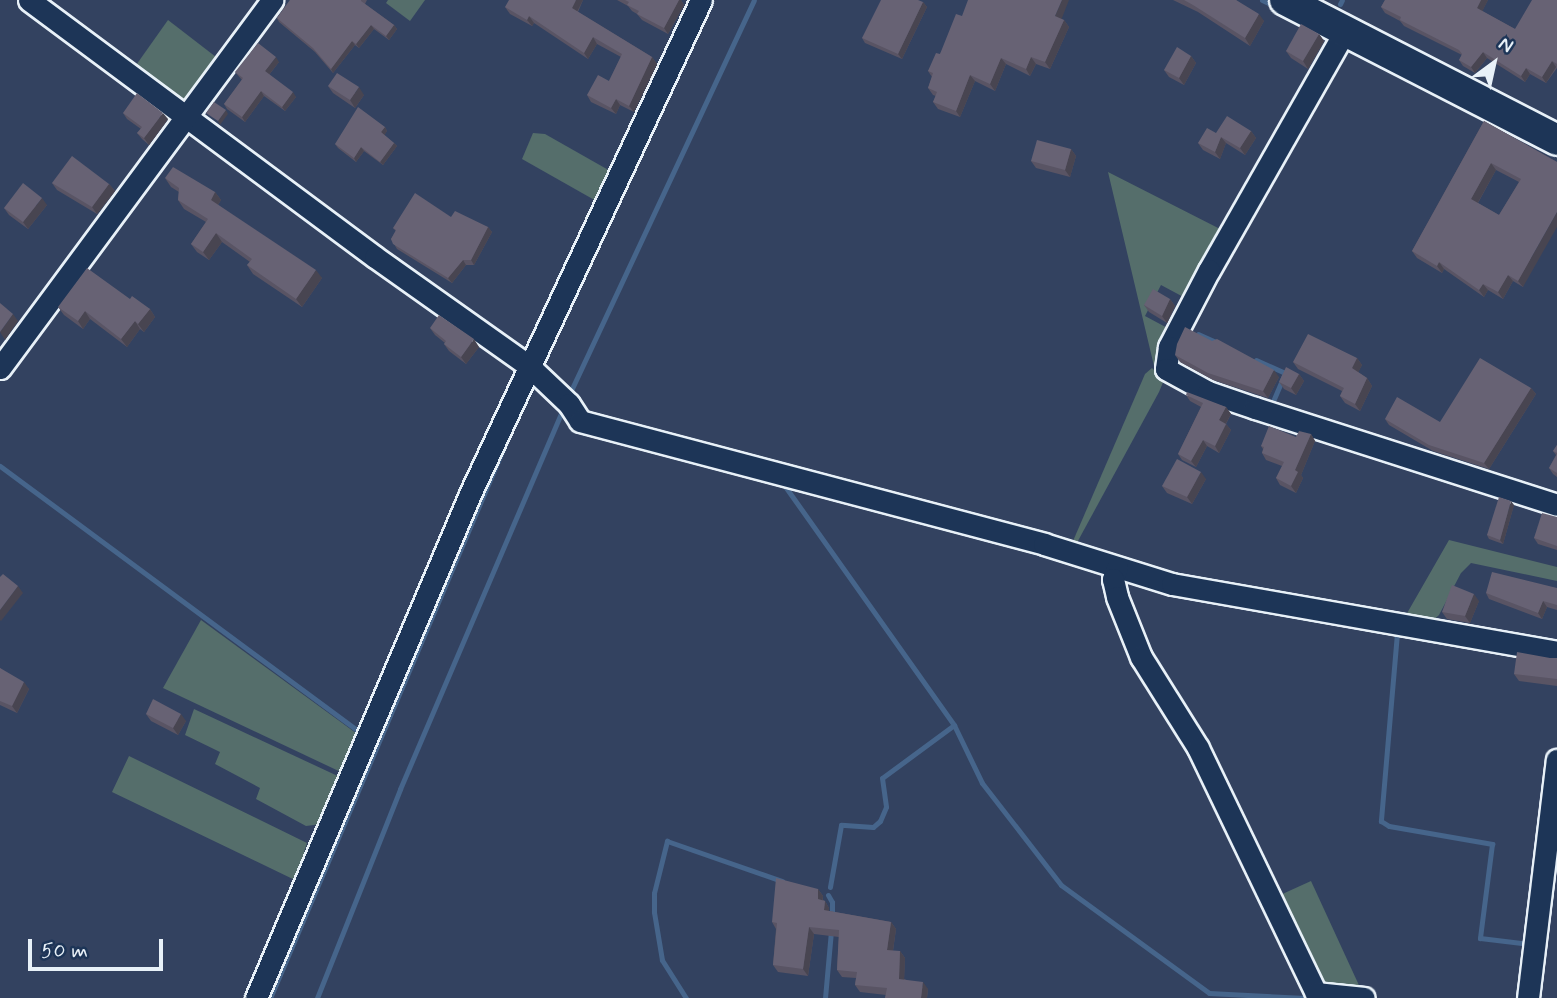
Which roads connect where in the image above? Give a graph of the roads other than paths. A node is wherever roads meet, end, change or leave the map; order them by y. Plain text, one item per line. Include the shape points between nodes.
1 (29, 0) edge
2 (272, 0) edge
3 (701, 0) edge
4 (1285, 0) edge
5 (1341, 37) junction
6 (191, 118) junction
7 (1557, 139) edge
8 (529, 366) junction
9 (0, 368) edge
10 (1557, 505) edge
11 (1115, 574) junction
12 (1557, 652) edge
13 (1557, 761) edge
14 (256, 998) edge
15 (1364, 998) edge
16 (1528, 998) edge

1 - 6 street
2 - 6 street
3 - 8 street
4 - 5 main road
5 - 7 main road
5 - 10 street via 1209,270 1169,347 1166,369 1208,392
6 - 8 street
6 - 9 street
8 - 11 street via 580,421 1044,544
8 - 14 street
11 - 12 street
11 - 15 street via 1131,634 1148,672 1198,748 1316,993
13 - 16 street

